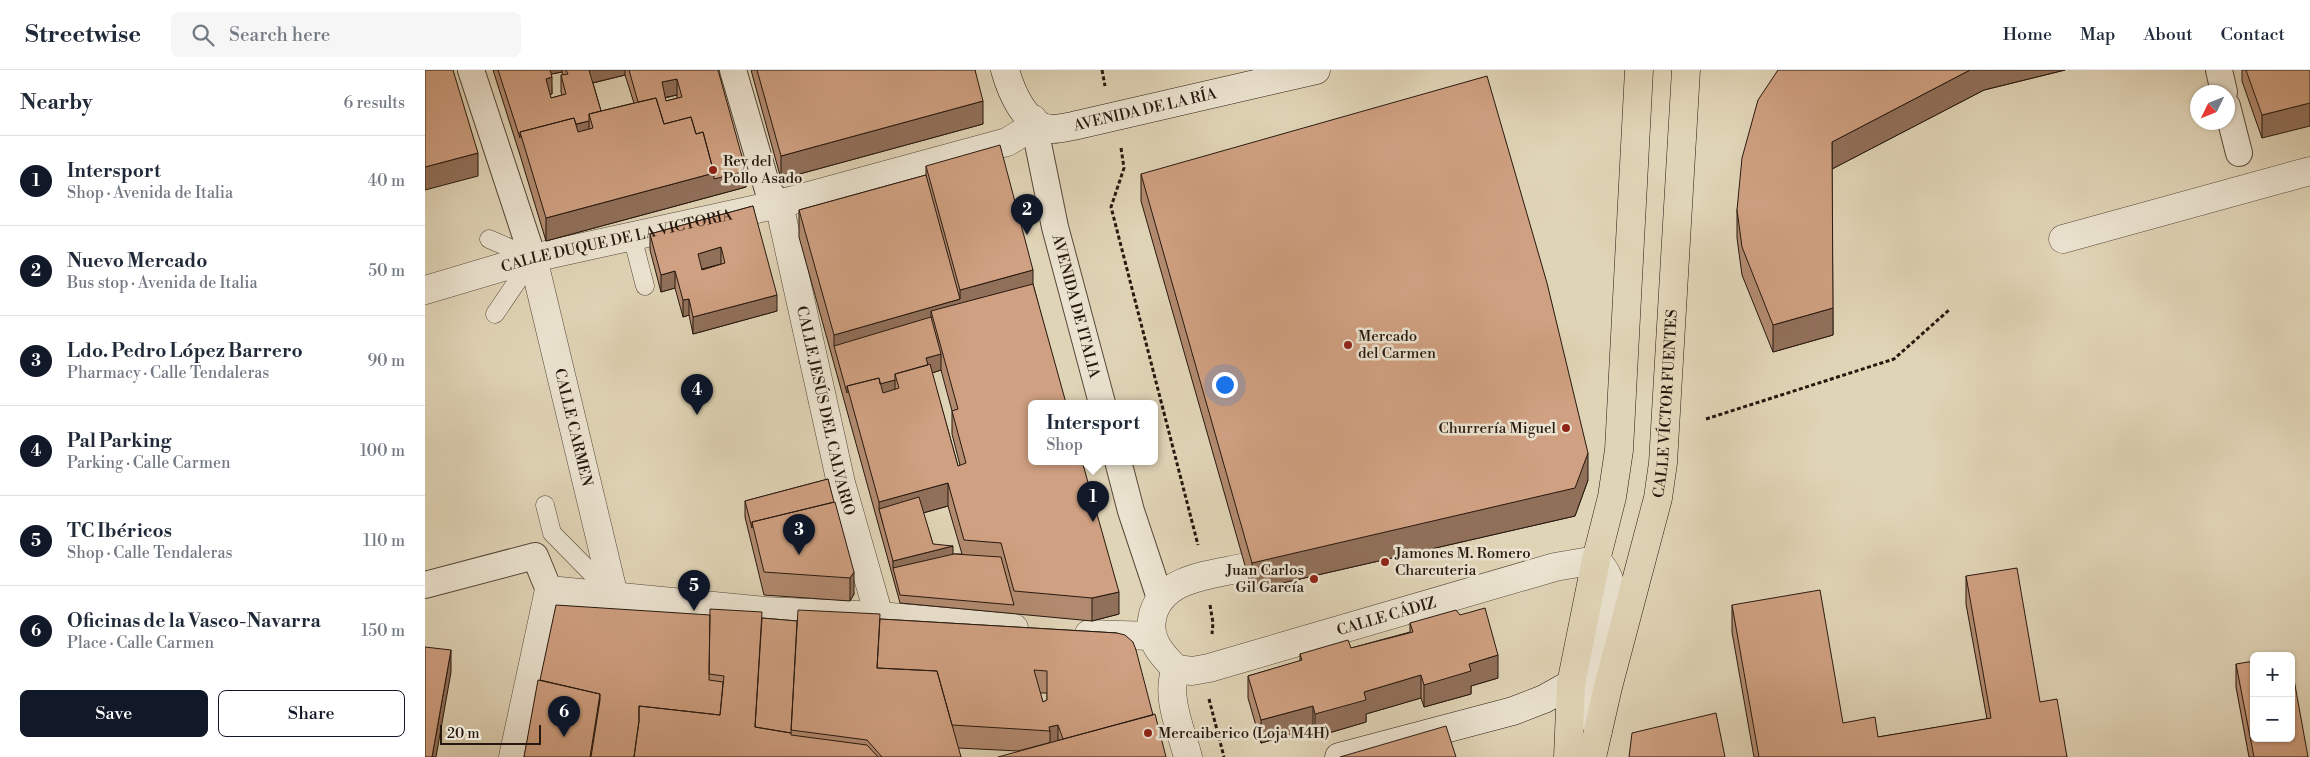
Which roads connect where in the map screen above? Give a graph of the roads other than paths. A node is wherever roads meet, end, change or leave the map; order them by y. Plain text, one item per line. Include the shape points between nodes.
1 (471, 70) edge
2 (733, 70) edge
3 (1005, 70) edge
4 (1316, 70) edge
5 (1639, 70) edge
6 (1686, 70) edge
7 (2219, 70) edge
8 (2222, 85) edge
9 (1033, 120) junction
10 (2233, 130) edge
11 (2239, 154) dead end
12 (2310, 171) edge
13 (779, 204) junction
14 (633, 236) junction
15 (489, 239) dead end
16 (2063, 239) dead end
17 (533, 258) junction
18 (645, 286) dead end
19 (425, 290) edge
20 (495, 314) dead end
21 (1101, 400) edge
22 (1119, 465) edge
23 (545, 505) dead end
24 (1596, 560) junction
25 (1246, 567) edge
26 (425, 585) edge
27 (549, 590) junction
28 (614, 596) junction
29 (1160, 598) junction
30 (879, 616) junction
31 (1152, 636) junction
32 (1176, 669) junction
33 (1571, 684) junction
34 (1598, 730) junction
35 (513, 757) edge
36 (1189, 757) edge
37 (1339, 757) edge
38 (1567, 757) edge
39 (1592, 757) edge

1 - 17 street
2 - 13 street via 767,190
3 - 9 street, AVENIDA DE ITALIA via 1016,100
4 - 9 street, AVENIDA DE LA RÍA via 1073,126 1052,129
5 - 24 main road via 1619,450 1612,497
6 - 34 main road, CALLE VÍCTOR FUENTES via 1658,498
7 - 8 street
9 - 13 street, CALLE DUQUE DE LA VICTORIA via 1025,131 1007,142
9 - 21 street, AVENIDA DE ITALIA via 1055,227
10 - 11 street
12 - 16 street
13 - 14 street, CALLE DUQUE DE LA VICTORIA
13 - 30 street, CALLE JESÚS DEL CALVARIO via 841,483
14 - 17 street, CALLE DUQUE DE LA VICTORIA
14 - 18 lane
15 - 17 lane
17 - 19 street, CALLE DUQUE DE LA VICTORIA
17 - 20 lane
17 - 28 street, CALLE CARMEN
22 - 29 street
23 - 28 lane via 552,533
24 - 32 street, CALLE CÁDIZ via 1555,567 1209,668
24 - 33 main road
24 - 34 street, CALLE VÍCTOR FUENTES via 1607,571 1613,598 1595,668 1592,696
25 - 29 street via 1189,580 1171,588
26 - 27 street via 535,556
27 - 28 street
27 - 35 street
28 - 30 street via 765,611
29 - 31 street via 1151,622
30 - 31 street
31 - 32 street via 1159,653
32 - 36 street via 1171,682 1173,698
33 - 37 street via 1513,711
33 - 38 main road
34 - 39 main road, CALLE VÍCTOR FUENTES

